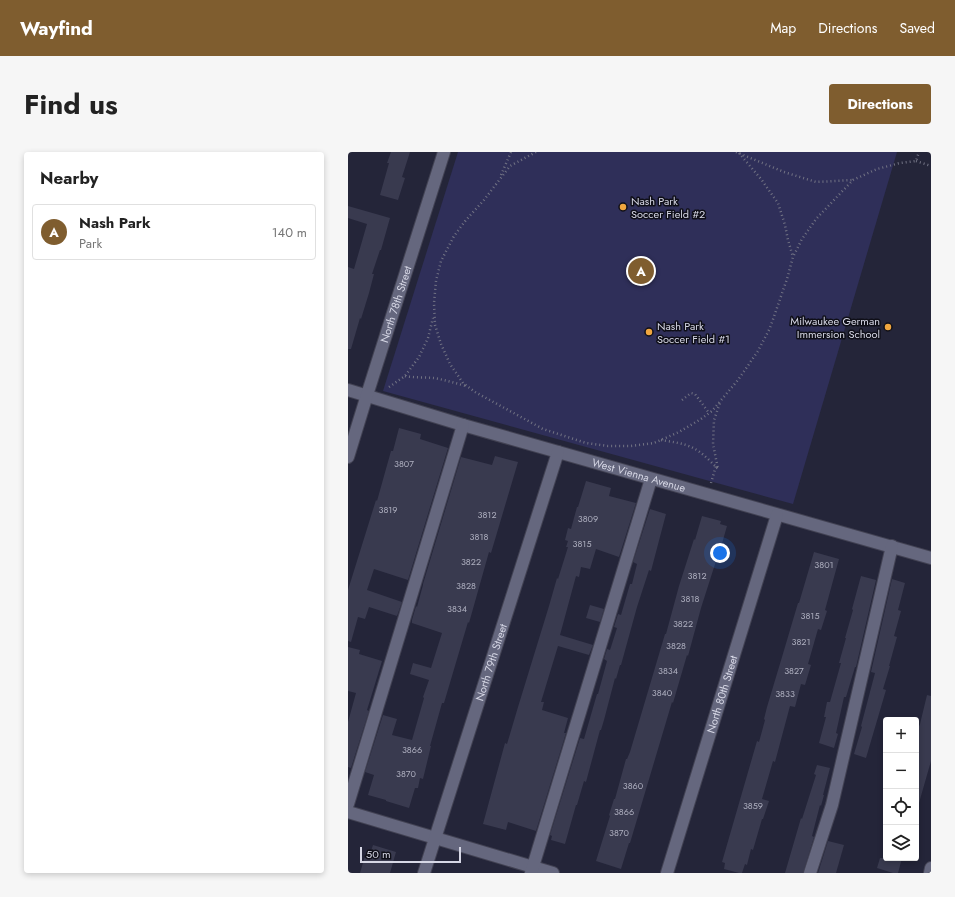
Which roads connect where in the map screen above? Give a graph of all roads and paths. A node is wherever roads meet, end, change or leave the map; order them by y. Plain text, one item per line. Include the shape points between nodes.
1 (444, 152) edge
2 (512, 152) edge
3 (536, 152) edge
4 (737, 152) edge
5 (919, 152) edge
6 (916, 161) junction
7 (931, 166) edge
8 (499, 179) junction
9 (853, 180) junction
10 (793, 257) junction
11 (434, 314) junction
12 (405, 376) junction
13 (467, 386) junction
14 (389, 387) dead end
15 (348, 390) edge
16 (367, 395) junction
17 (682, 400) dead end
18 (720, 401) junction
19 (709, 413) junction
20 (463, 425) junction
21 (660, 440) junction
22 (558, 452) junction
23 (348, 457) edge
24 (716, 466) junction
25 (651, 479) junction
26 (708, 495) junction
27 (777, 515) junction
28 (892, 546) junction
29 (931, 558) edge
30 (348, 804) edge
31 (348, 812) edge
32 (435, 838) junction
33 (931, 868) edge
34 (532, 870) edge
35 (424, 873) edge
36 (553, 873) edge
37 (666, 873) edge
38 (810, 873) edge
39 (930, 873) edge

1 - 16 street, North 78th Street
2 - 8 path
3 - 8 path via 510,166
4 - 9 path via 784,172 816,182
4 - 10 path via 778,203
5 - 6 path
6 - 7 path
6 - 9 path via 877,169
8 - 11 path via 454,236 441,261 436,281
9 - 10 path via 816,219
10 - 18 path via 770,328 738,380
11 - 12 path via 428,338 419,357
11 - 13 path via 441,344 450,364
12 - 13 path via 432,378
12 - 14 path
13 - 21 path via 543,429 586,443 631,446
15 - 16 street, West Vienna Avenue
16 - 20 street, West Vienna Avenue
16 - 23 street, North 78th Street
17 - 19 path via 691,393 695,394
18 - 19 path
18 - 24 path via 714,420 713,444 718,469
19 - 21 path via 679,432
20 - 22 street, West Vienna Avenue
20 - 30 street
21 - 24 path via 694,448
22 - 25 street, West Vienna Avenue
22 - 32 street, North 79th Street
24 - 26 path
25 - 26 street, West Vienna Avenue
25 - 34 street
26 - 27 street, West Vienna Avenue
27 - 28 street, West Vienna Avenue
27 - 37 street, North 80th Street
28 - 29 street, West Vienna Avenue
28 - 38 street via 832,805
31 - 32 street
32 - 34 street
32 - 35 street, North 79th Street
33 - 39 street
34 - 36 street

